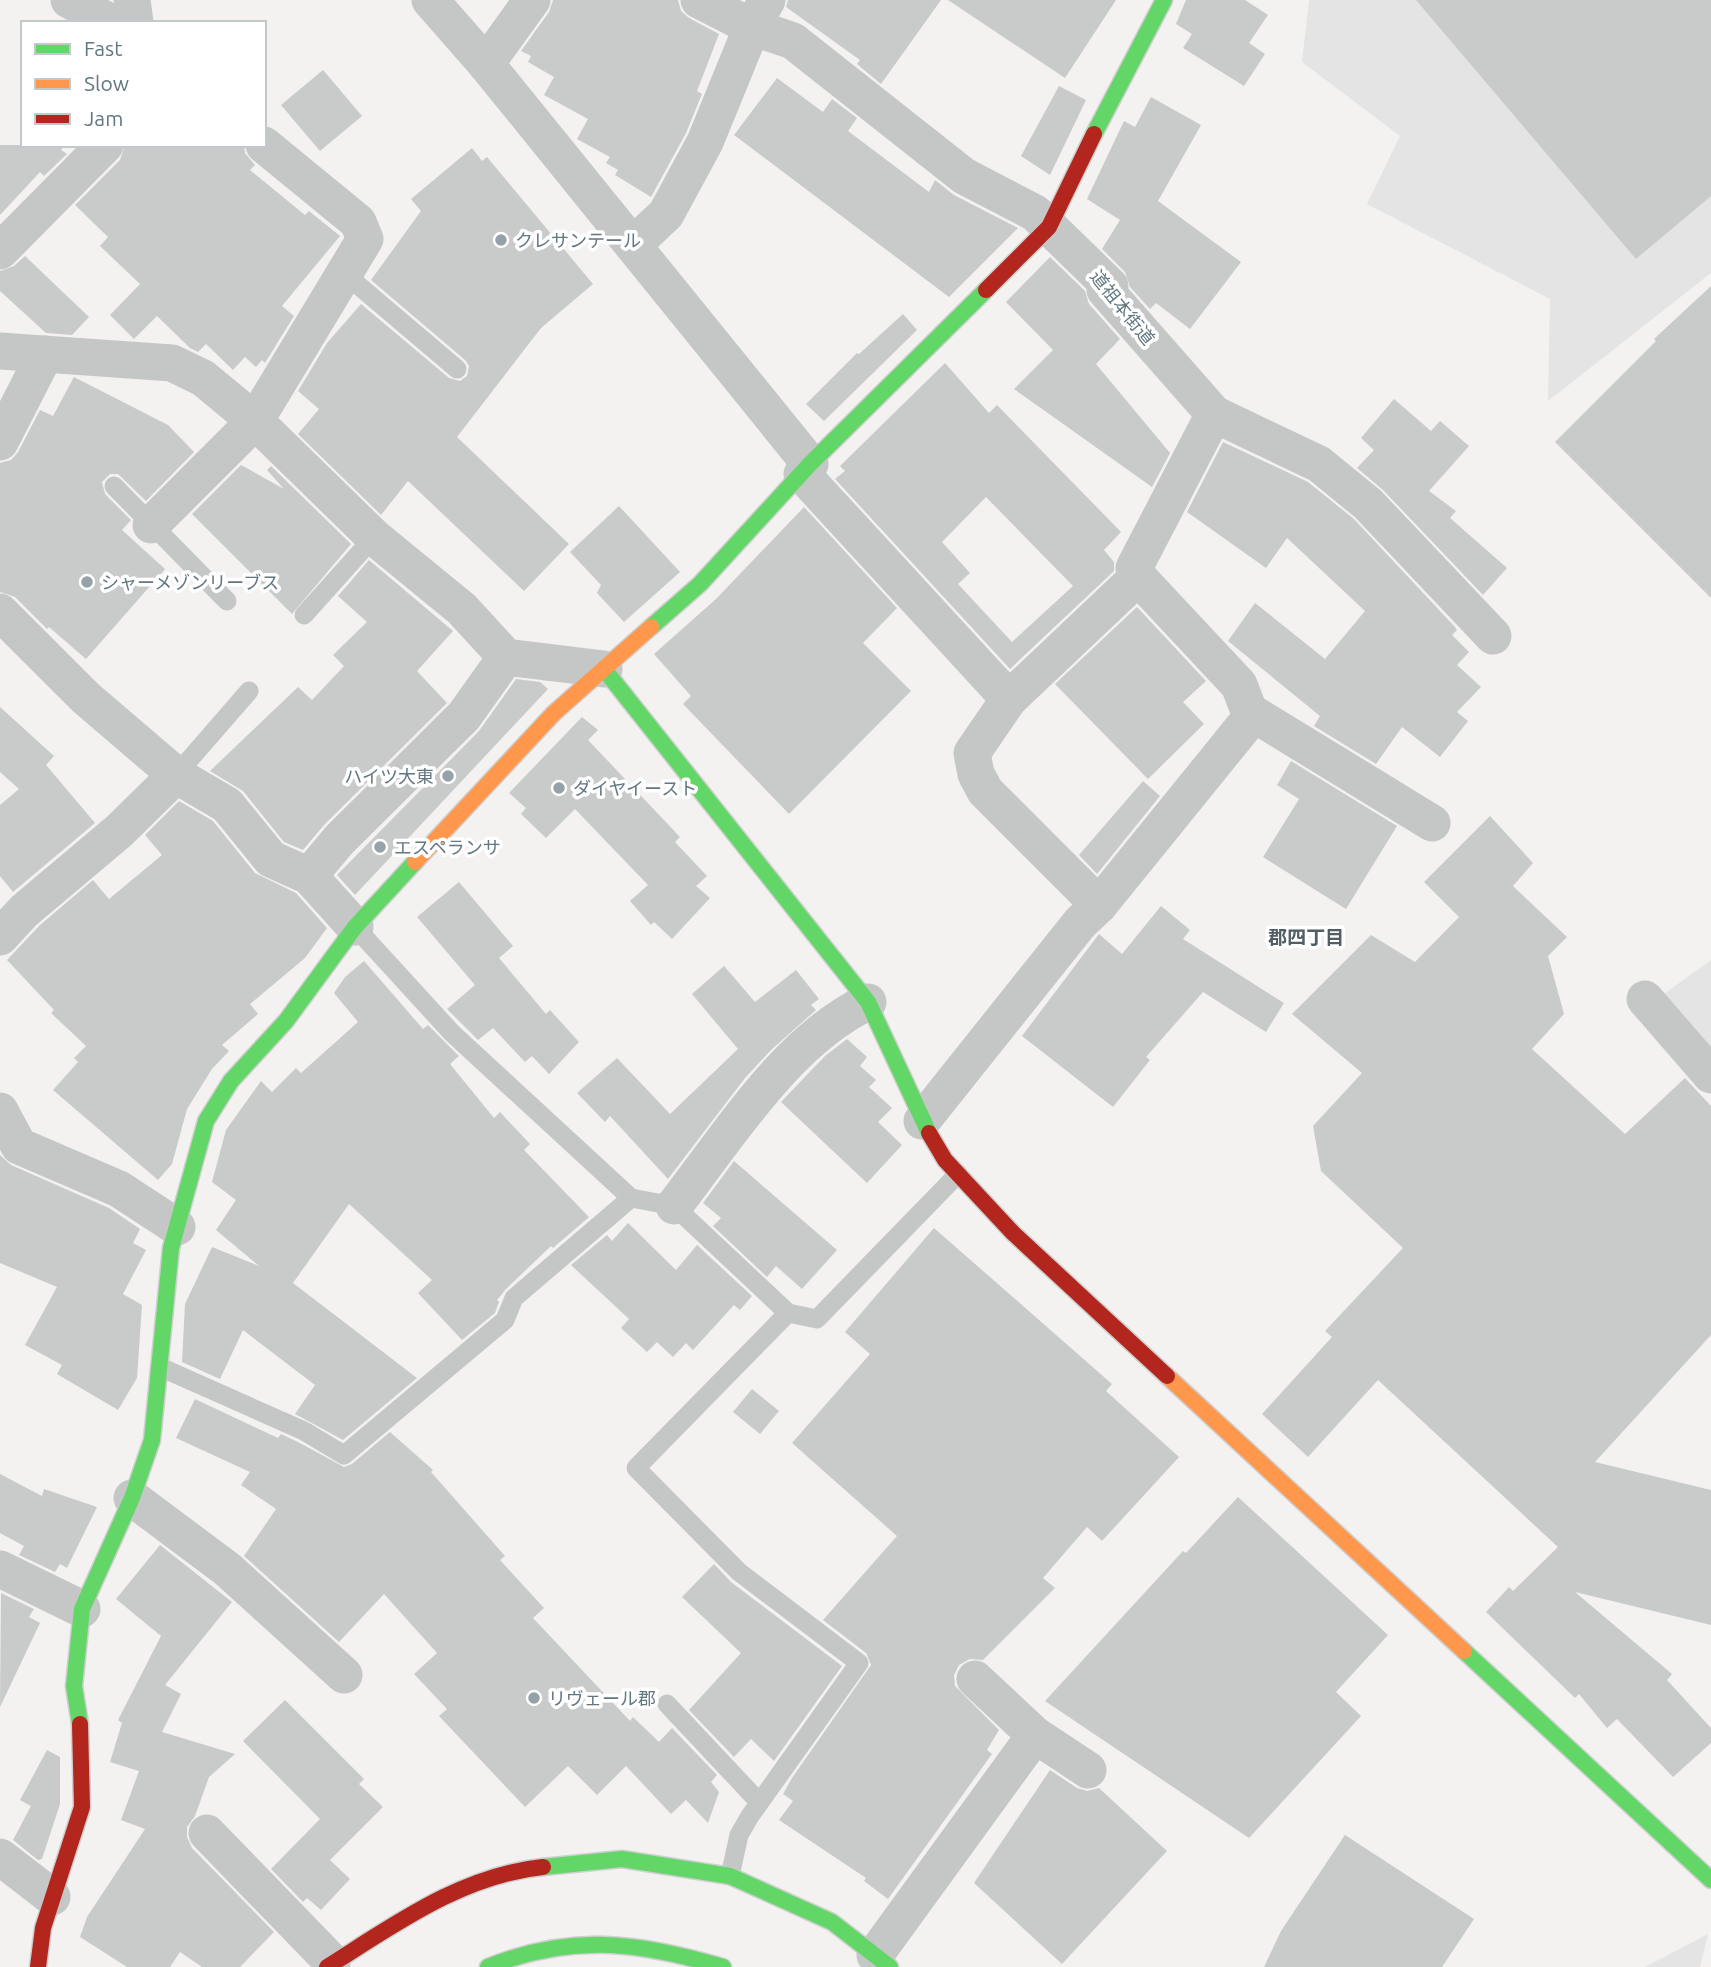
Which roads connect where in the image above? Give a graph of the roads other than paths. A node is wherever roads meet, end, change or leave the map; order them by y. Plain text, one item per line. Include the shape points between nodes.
1 (69, 0) edge
2 (132, 0) edge
3 (430, 0) edge
4 (533, 0) edge
5 (699, 0) edge
6 (1164, 0) edge
7 (759, 14) edge
8 (108, 21) edge
9 (135, 21) edge
10 (486, 64) junction
11 (104, 147) edge
12 (266, 147) edge
13 (1049, 227) junction
14 (633, 245) junction
15 (0, 251) edge
16 (345, 274) junction
17 (0, 351) edge
18 (45, 354) junction
19 (457, 369) dead end
20 (1214, 414) junction
21 (255, 421) junction
22 (0, 443) edge
23 (806, 469) junction
24 (114, 486) dead end
25 (151, 525) junction
26 (374, 537) junction
27 (1138, 577) junction
28 (227, 601) dead end
29 (0, 612) edge
30 (304, 615) dead end
31 (1493, 636) dead end
32 (506, 657) junction
33 (604, 669) junction
34 (250, 691) dead end
35 (1009, 699) junction
36 (1249, 711) junction
37 (176, 775) junction
38 (1432, 822) dead end
39 (309, 876) junction
40 (1099, 905) junction
41 (355, 927) junction
42 (0, 937) edge
43 (1645, 999) dead end
44 (868, 1002) junction
45 (1711, 1075) edge
46 (0, 1111) edge
47 (922, 1121) junction
48 (9, 1157) edge
49 (958, 1174) junction
50 (631, 1198) junction
51 (674, 1206) junction
52 (177, 1227) junction
53 (788, 1313) junction
54 (160, 1367) junction
55 (132, 1499) junction
56 (0, 1569) edge
57 (82, 1609) junction
58 (344, 1675) dead end
59 (975, 1679) dead end
60 (667, 1704) dead end
61 (1035, 1735) junction
62 (1088, 1770) dead end
63 (759, 1802) junction
64 (206, 1833) dead end
65 (0, 1857) edge
66 (730, 1876) junction
67 (1711, 1880) edge
68 (52, 1897) junction
69 (883, 1961) edge
70 (330, 1965) edge
71 (38, 1967) edge
72 (488, 1967) edge
73 (723, 1967) edge

1 - 8 street
2 - 9 street
3 - 10 street
4 - 10 street
5 - 7 street, 道祖本街道
6 - 13 main road
7 - 13 street, 道祖本街道 via 964,176 1035,214
7 - 14 street via 705,142 666,214
10 - 14 street
11 - 15 street
12 - 16 street via 358,222 365,239
13 - 20 street, 道祖本街道 via 1110,286 1105,290
13 - 23 main road
14 - 23 street
16 - 19 lane
16 - 21 street
17 - 18 street
18 - 21 street via 172,363 203,378
18 - 22 street
20 - 27 street via 1134,568
20 - 31 street, 道祖本街道 via 1320,464 1368,504
21 - 25 street
21 - 26 street
23 - 33 main road via 701,584
23 - 35 street
24 - 25 lane
25 - 28 lane
26 - 30 lane
26 - 32 street via 462,609
27 - 35 street
27 - 36 street via 1239,685
29 - 37 street via 86,698
32 - 33 street
32 - 39 street via 464,716
33 - 41 main road via 554,713
33 - 44 main road
34 - 37 lane
35 - 40 street via 972,753 976,774 985,791
36 - 38 street
36 - 40 street via 1249,720
37 - 39 street via 227,805 271,859
37 - 42 street
39 - 41 street
40 - 47 street
41 - 50 lane via 452,1033
41 - 52 main road via 286,1021 231,1081 206,1121
43 - 45 street
44 - 47 main road
44 - 51 street via 847,1012 769,1079
46 - 48 street
47 - 49 main road
48 - 52 street via 119,1189
49 - 53 lane via 817,1319
49 - 67 main road via 1013,1233
50 - 51 lane
50 - 54 lane via 514,1298 505,1320 344,1455 304,1431
51 - 53 lane
52 - 54 main road via 164,1296
53 - 63 lane via 636,1468 739,1572 859,1662
54 - 55 main road via 152,1440
55 - 57 main road
55 - 58 street via 226,1569
56 - 57 street
57 - 68 main road via 74,1686 82,1735 82,1807
59 - 61 street
60 - 63 lane
61 - 62 street
61 - 69 street
63 - 66 lane via 739,1835
64 - 70 street
65 - 68 street
66 - 69 main road via 832,1922
66 - 70 main road via 622,1859 510,1870 430,1903
68 - 71 main road
72 - 73 main road via 563,1944 616,1943 672,1951

